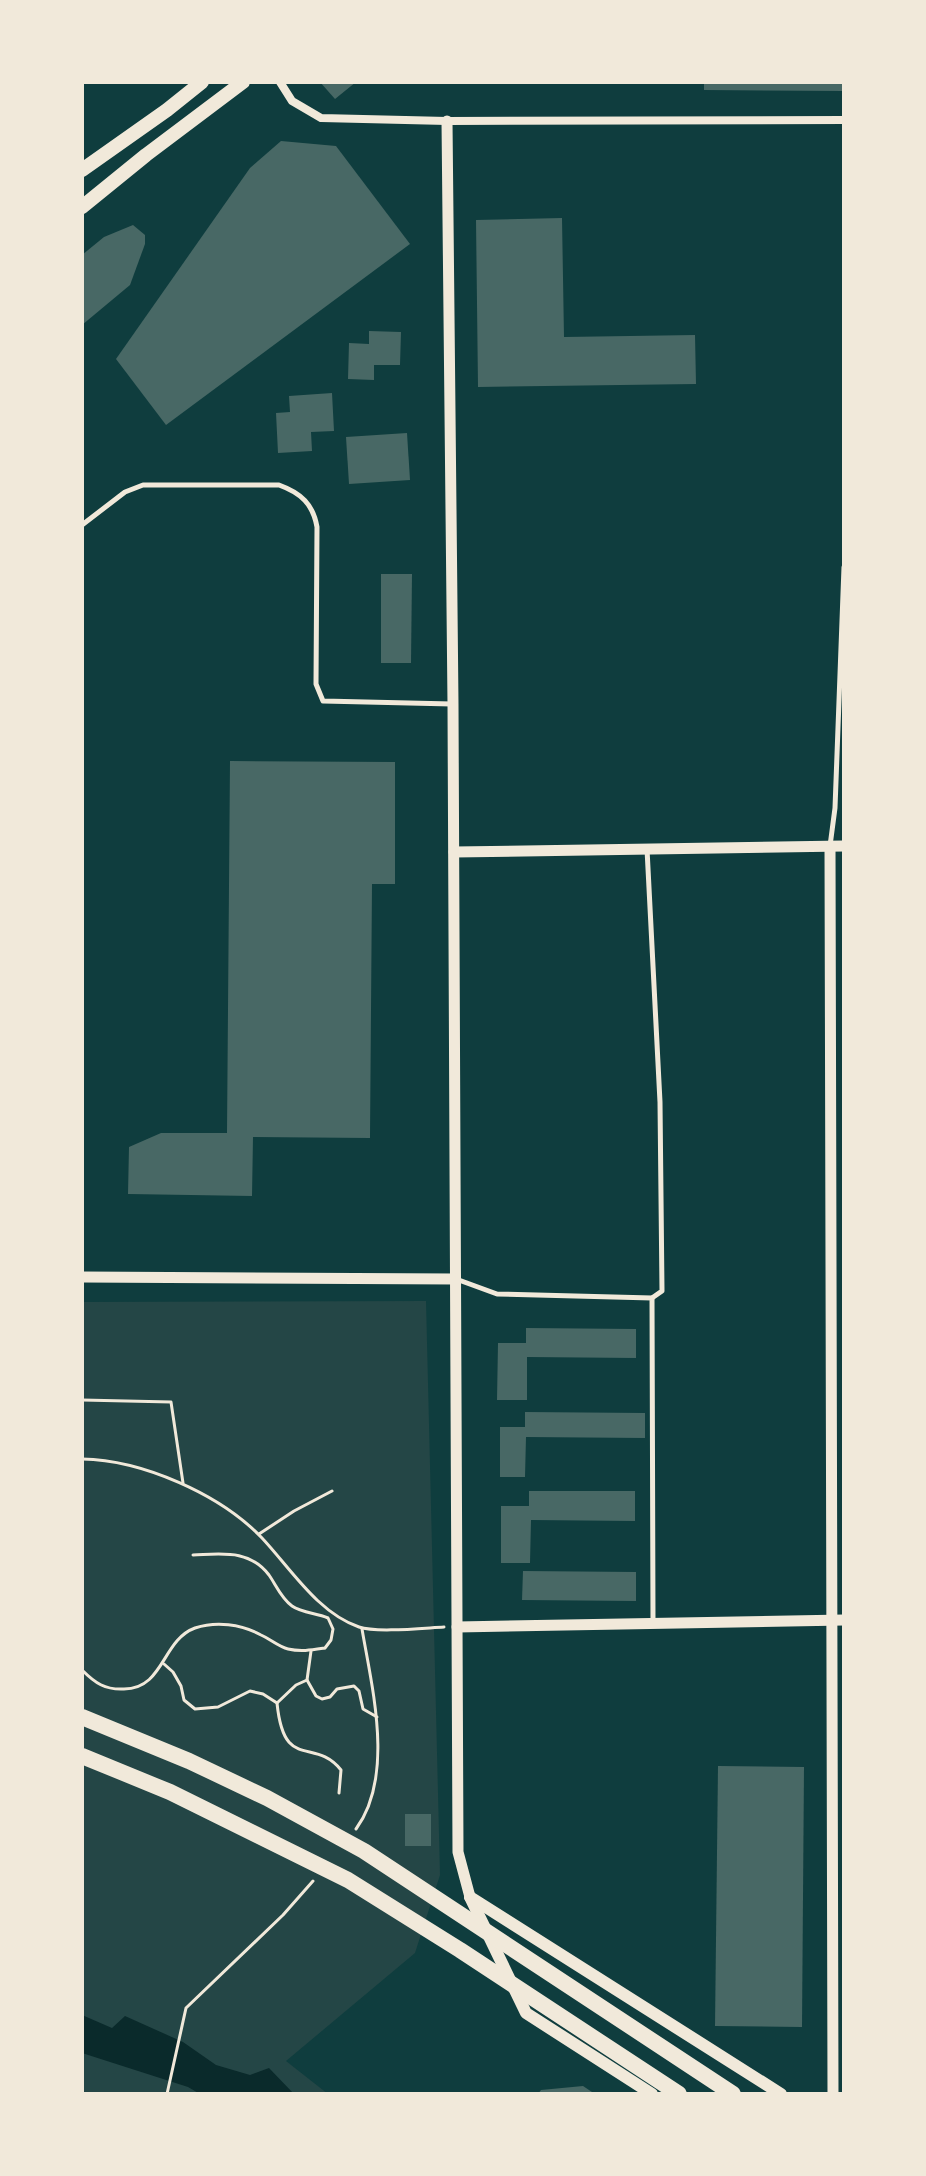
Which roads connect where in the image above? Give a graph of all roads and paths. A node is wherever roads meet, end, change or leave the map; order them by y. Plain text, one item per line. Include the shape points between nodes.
1 (202, 82) edge
2 (243, 82) edge
3 (280, 82) edge
4 (844, 120) edge
5 (447, 121) junction
6 (82, 170) edge
7 (82, 207) edge
8 (82, 525) edge
9 (844, 567) edge
10 (453, 704) junction
11 (830, 846) junction
12 (844, 846) edge
13 (647, 849) junction
14 (454, 852) junction
15 (82, 1277) edge
16 (455, 1279) junction
17 (652, 1298) junction
18 (82, 1400) edge
19 (82, 1459) edge
20 (183, 1485) junction
21 (332, 1491) dead end
22 (259, 1534) junction
23 (193, 1555) dead end
24 (831, 1620) junction
25 (844, 1620) edge
26 (653, 1624) junction
27 (457, 1627) junction
28 (311, 1651) junction
29 (164, 1663) junction
30 (82, 1670) edge
31 (307, 1680) junction
32 (277, 1703) junction
33 (82, 1714) edge
34 (377, 1717) dead end
35 (82, 1758) edge
36 (339, 1793) dead end
37 (470, 1897) junction
38 (186, 2008) dead end
39 (167, 2094) edge
40 (652, 2094) edge
41 (679, 2094) edge
42 (733, 2094) edge
43 (781, 2094) edge
44 (833, 2094) edge

1 - 6 main road
2 - 7 main road
3 - 5 street via 292,101 321,118
4 - 5 street
5 - 10 street
8 - 10 lane via 125,492 143,485 279,485 292,490 309,503 317,527 316,684 323,701
9 - 11 lane
10 - 14 street
11 - 12 street
11 - 13 street
11 - 24 street
13 - 14 street
13 - 17 lane via 661,1165 662,1291
14 - 16 street
15 - 16 street
16 - 17 lane via 497,1294
16 - 27 street
17 - 26 lane
18 - 20 path via 171,1402
19 - 20 path via 150,1470
20 - 22 path via 206,1495
21 - 22 path
22 - 27 path via 330,1613 362,1629
23 - 28 path via 248,1556 288,1603 328,1618 331,1640 325,1648
24 - 25 street
24 - 26 street
24 - 44 street
26 - 27 street
27 - 37 street via 458,1852
28 - 29 path via 285,1649 258,1633 222,1623 193,1629 172,1644
28 - 31 path
29 - 30 path via 154,1677 134,1689 96,1684
29 - 32 path via 181,1686 184,1700 195,1709 218,1707 250,1691
31 - 32 path
31 - 34 path via 322,1699 354,1686 363,1709
32 - 36 path via 279,1727 289,1744 333,1760 341,1770
33 - 42 highway via 267,1798 364,1851
35 - 41 highway via 170,1792 348,1880
37 - 40 main road via 526,2013
37 - 43 main road
38 - 39 path

